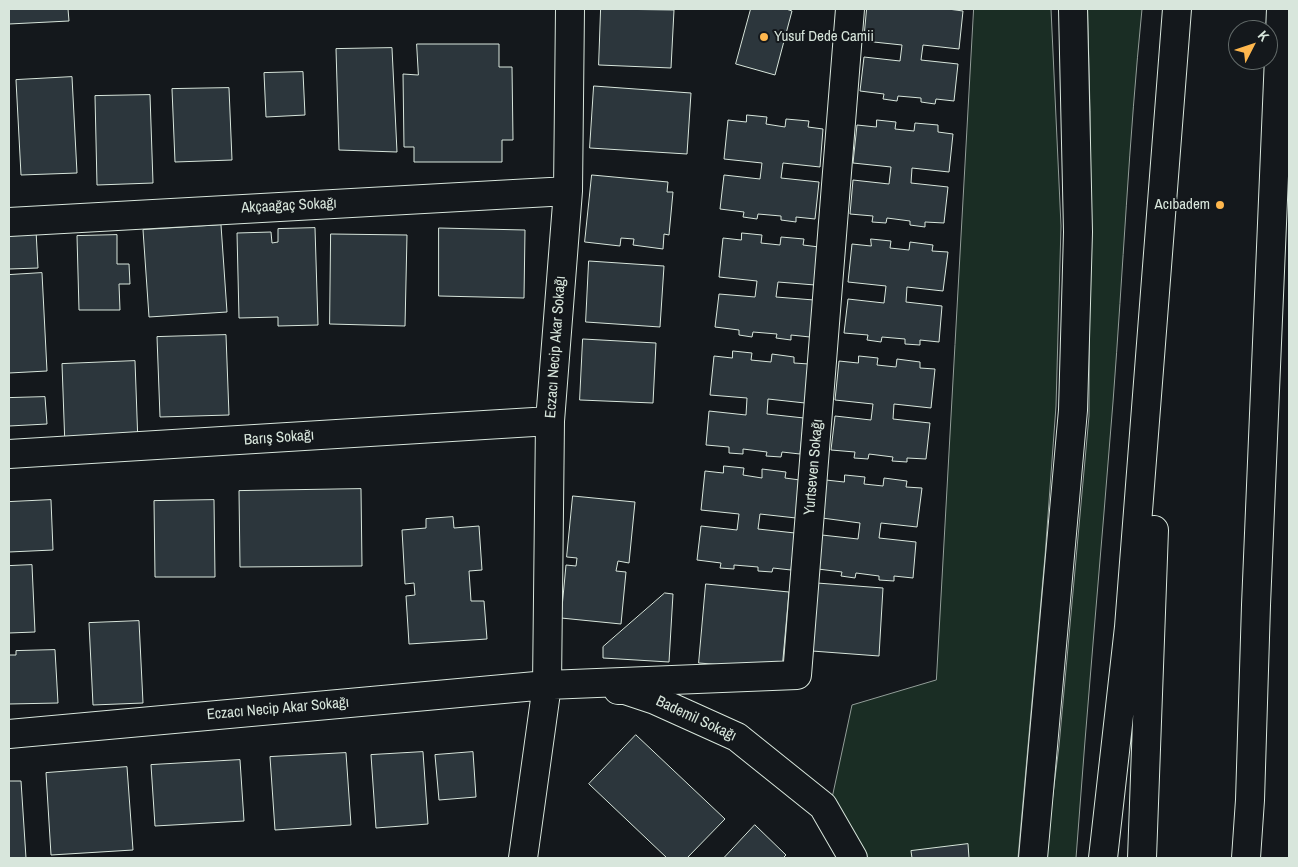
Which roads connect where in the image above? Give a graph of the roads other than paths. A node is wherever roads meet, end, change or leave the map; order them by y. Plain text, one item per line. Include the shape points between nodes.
1 (570, 9) edge
2 (850, 9) edge
3 (1073, 9) edge
4 (1177, 9) edge
5 (1281, 9) edge
6 (1168, 126) junction
7 (568, 191) junction
8 (9, 222) edge
9 (550, 421) junction
10 (9, 454) edge
11 (547, 685) junction
12 (9, 734) edge
13 (523, 858) edge
14 (853, 858) edge
15 (1033, 858) edge
16 (1103, 858) edge
17 (1142, 858) edge
18 (1246, 858) edge

1 - 7 main road, Eczacı Necip Akar Sokağı
2 - 11 main road, Yurtseven Sokağı via 797,675
3 - 15 main road via 1078,232 1073,410
4 - 6 main road
5 - 18 main road
6 - 16 main road via 1129,627
6 - 17 main road
7 - 8 main road, Akçaağaç Sokağı
7 - 9 main road, Eczacı Necip Akar Sokağı
9 - 10 main road, Barış Sokağı
9 - 11 main road, Eczacı Necip Akar Sokağı
11 - 12 main road, Eczacı Necip Akar Sokağı
11 - 13 main road, Eczacı Necip Akar Sokağı
11 - 14 main road, Bademil Sokağı via 625,690 737,737 823,806

